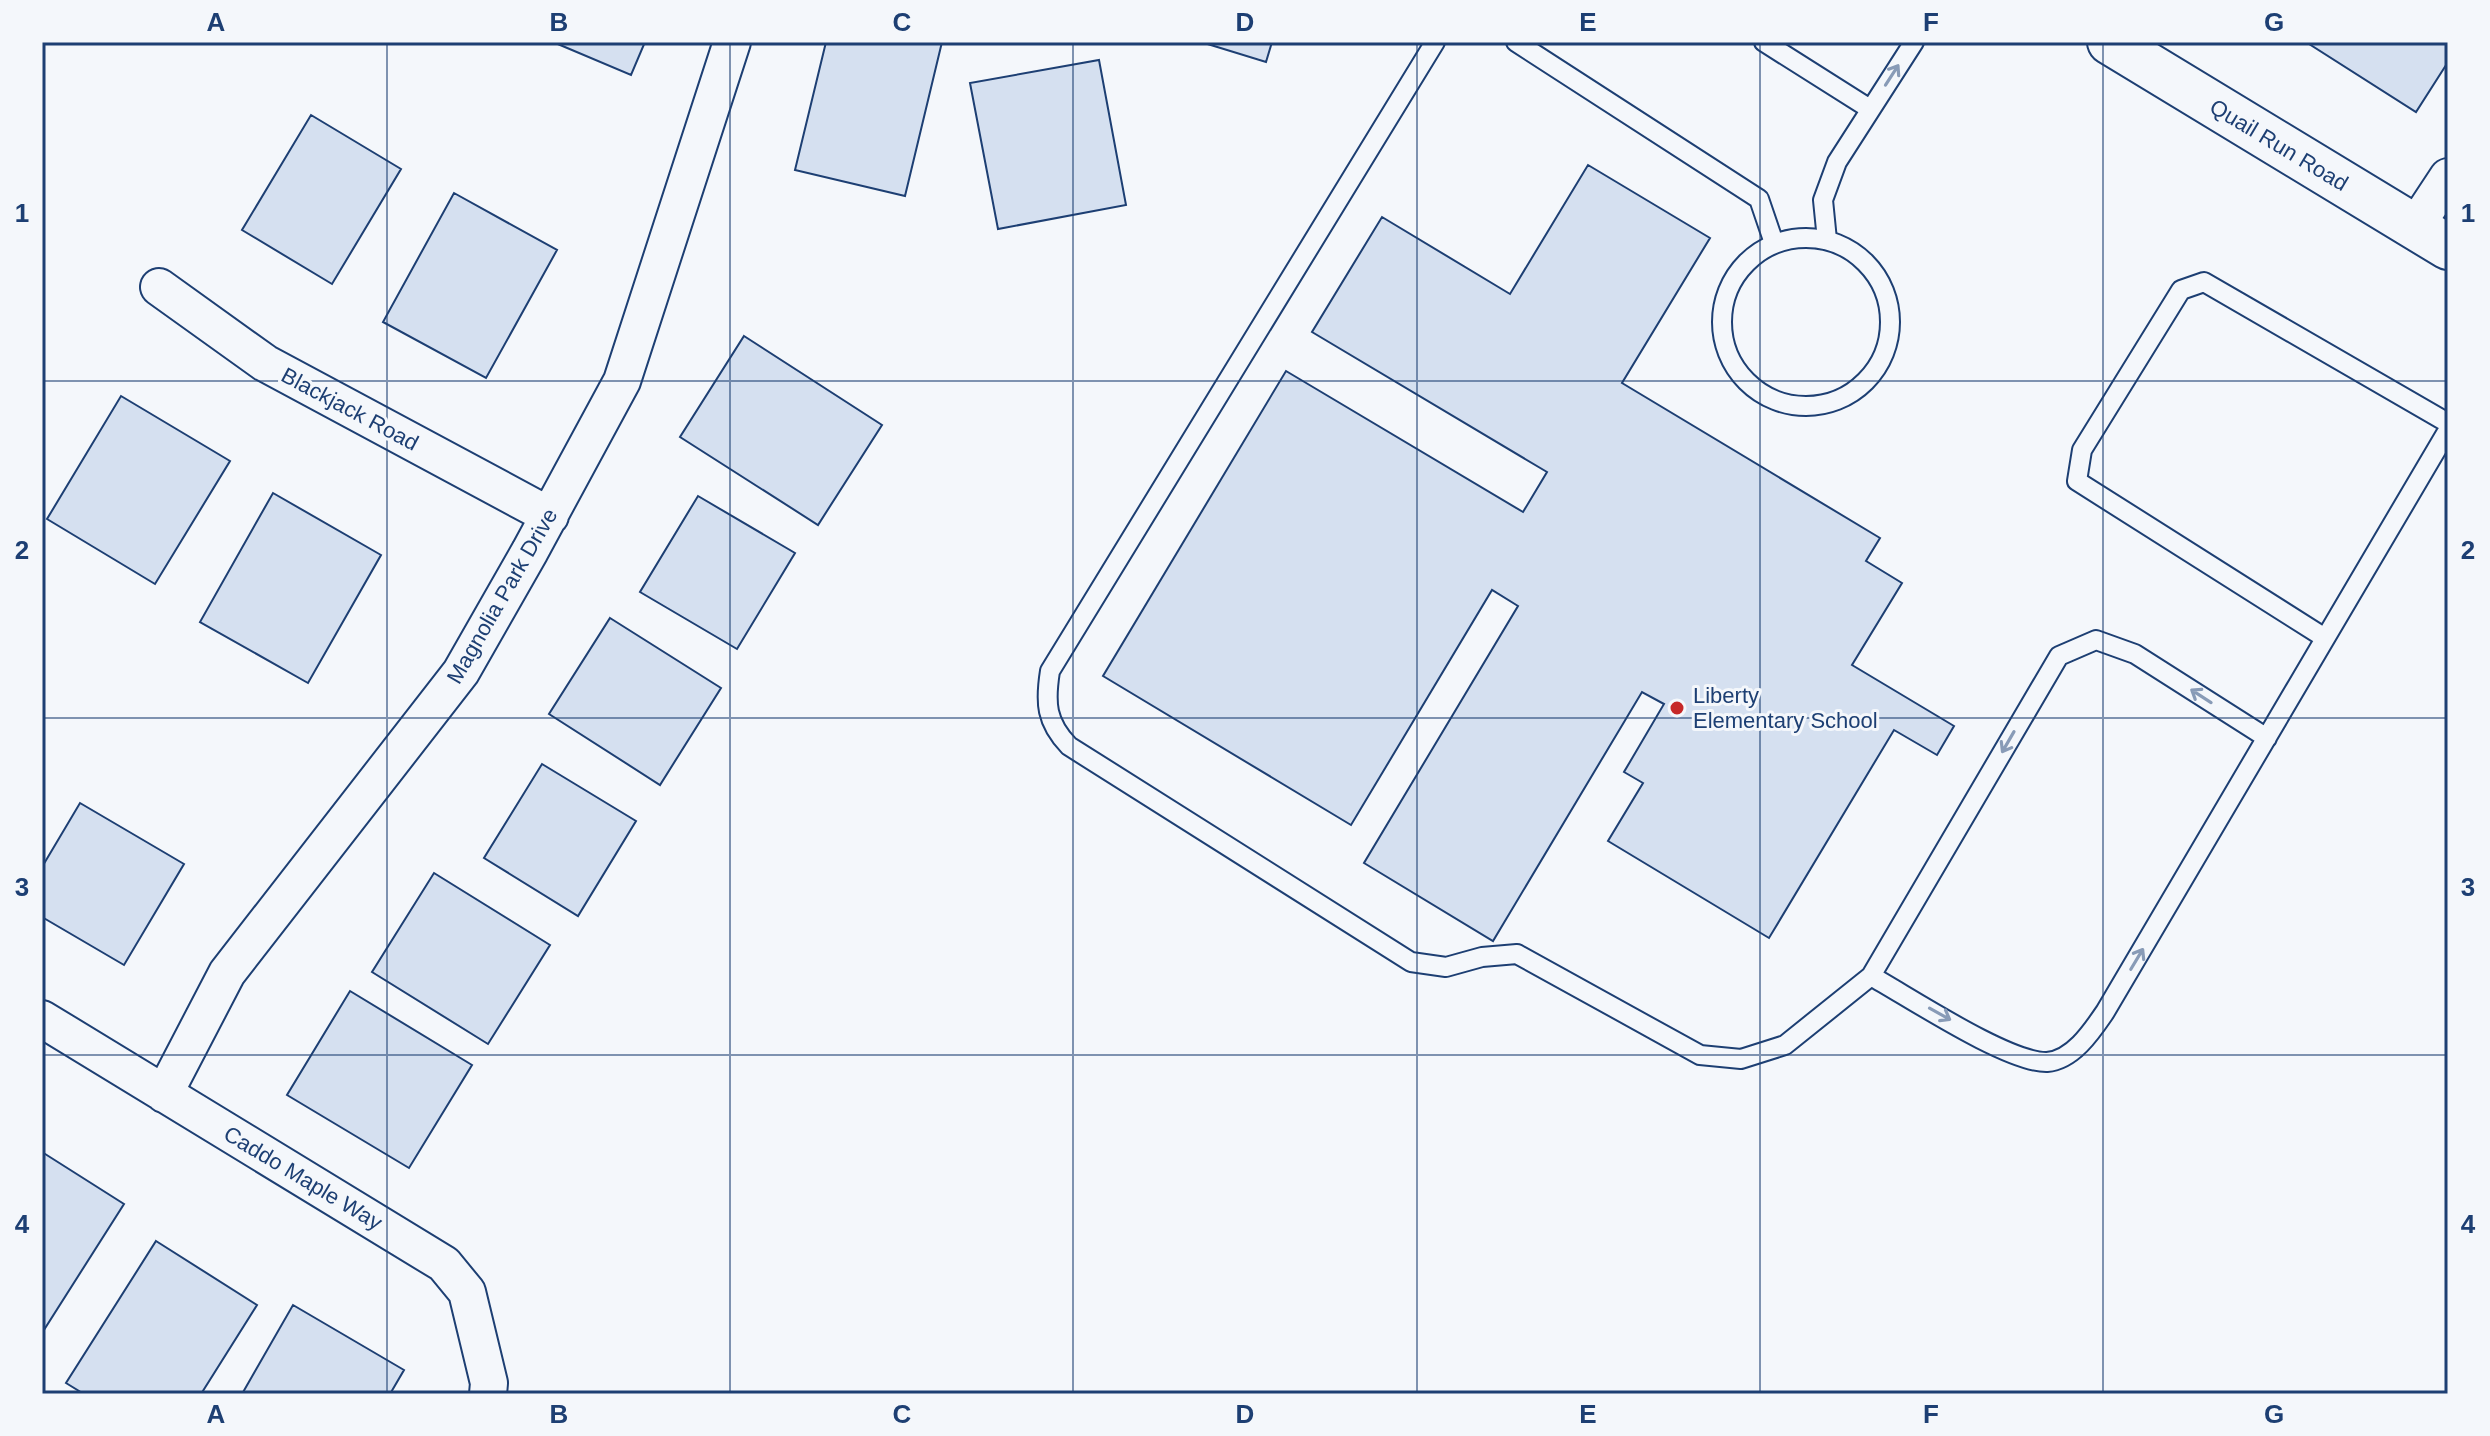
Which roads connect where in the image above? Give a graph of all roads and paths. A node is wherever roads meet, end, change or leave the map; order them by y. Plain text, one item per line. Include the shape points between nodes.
1 (732, 42) edge
2 (1435, 42) edge
3 (1516, 42) edge
4 (1764, 42) edge
5 (1914, 42) edge
6 (2110, 42) edge
7 (1870, 109) junction
8 (2448, 177) edge
9 (2432, 237) edge
10 (1827, 240) junction
11 (1774, 243) junction
12 (159, 287) dead end
13 (2448, 423) edge
14 (2448, 430) edge
15 (550, 516) junction
16 (2325, 638) junction
17 (2267, 738) junction
18 (1871, 976) junction
19 (42, 1019) edge
20 (164, 1094) junction
21 (488, 1394) edge

1 - 15 street, Magnolia Park Drive via 622,381
2 - 18 lane via 1050,671 1045,702 1052,729 1069,746 1411,962 1446,967 1517,954 1700,1055 1741,1059 1785,1045
3 - 11 lane via 1759,199
4 - 7 lane
7 -> 5 lane
6 - 9 street, Quail Run Road
7 - 10 lane via 1837,162 1823,200
8 - 9 street
10 - 11 lane
10 - 11 lane via 1852,250 1872,268 1886,294 1891,323 1886,351 1872,376 1850,395 1822,405 1793,405 1765,396 1744,379 1729,356 1722,330 1724,303 1734,278
12 - 15 street, Blackjack Road via 265,363
13 - 16 lane via 2204,282 2181,290 2082,450 2077,481
14 - 16 lane
15 - 20 street, Magnolia Park Drive via 461,672 227,973
16 - 17 lane
18 -> 17 lane via 2015,1056 2049,1062 2082,1045
17 -> 18 lane via 2135,654 2096,640 2059,656
19 - 20 street, Caddo Maple Way
20 - 21 street, Caddo Maple Way via 444,1264 467,1292

